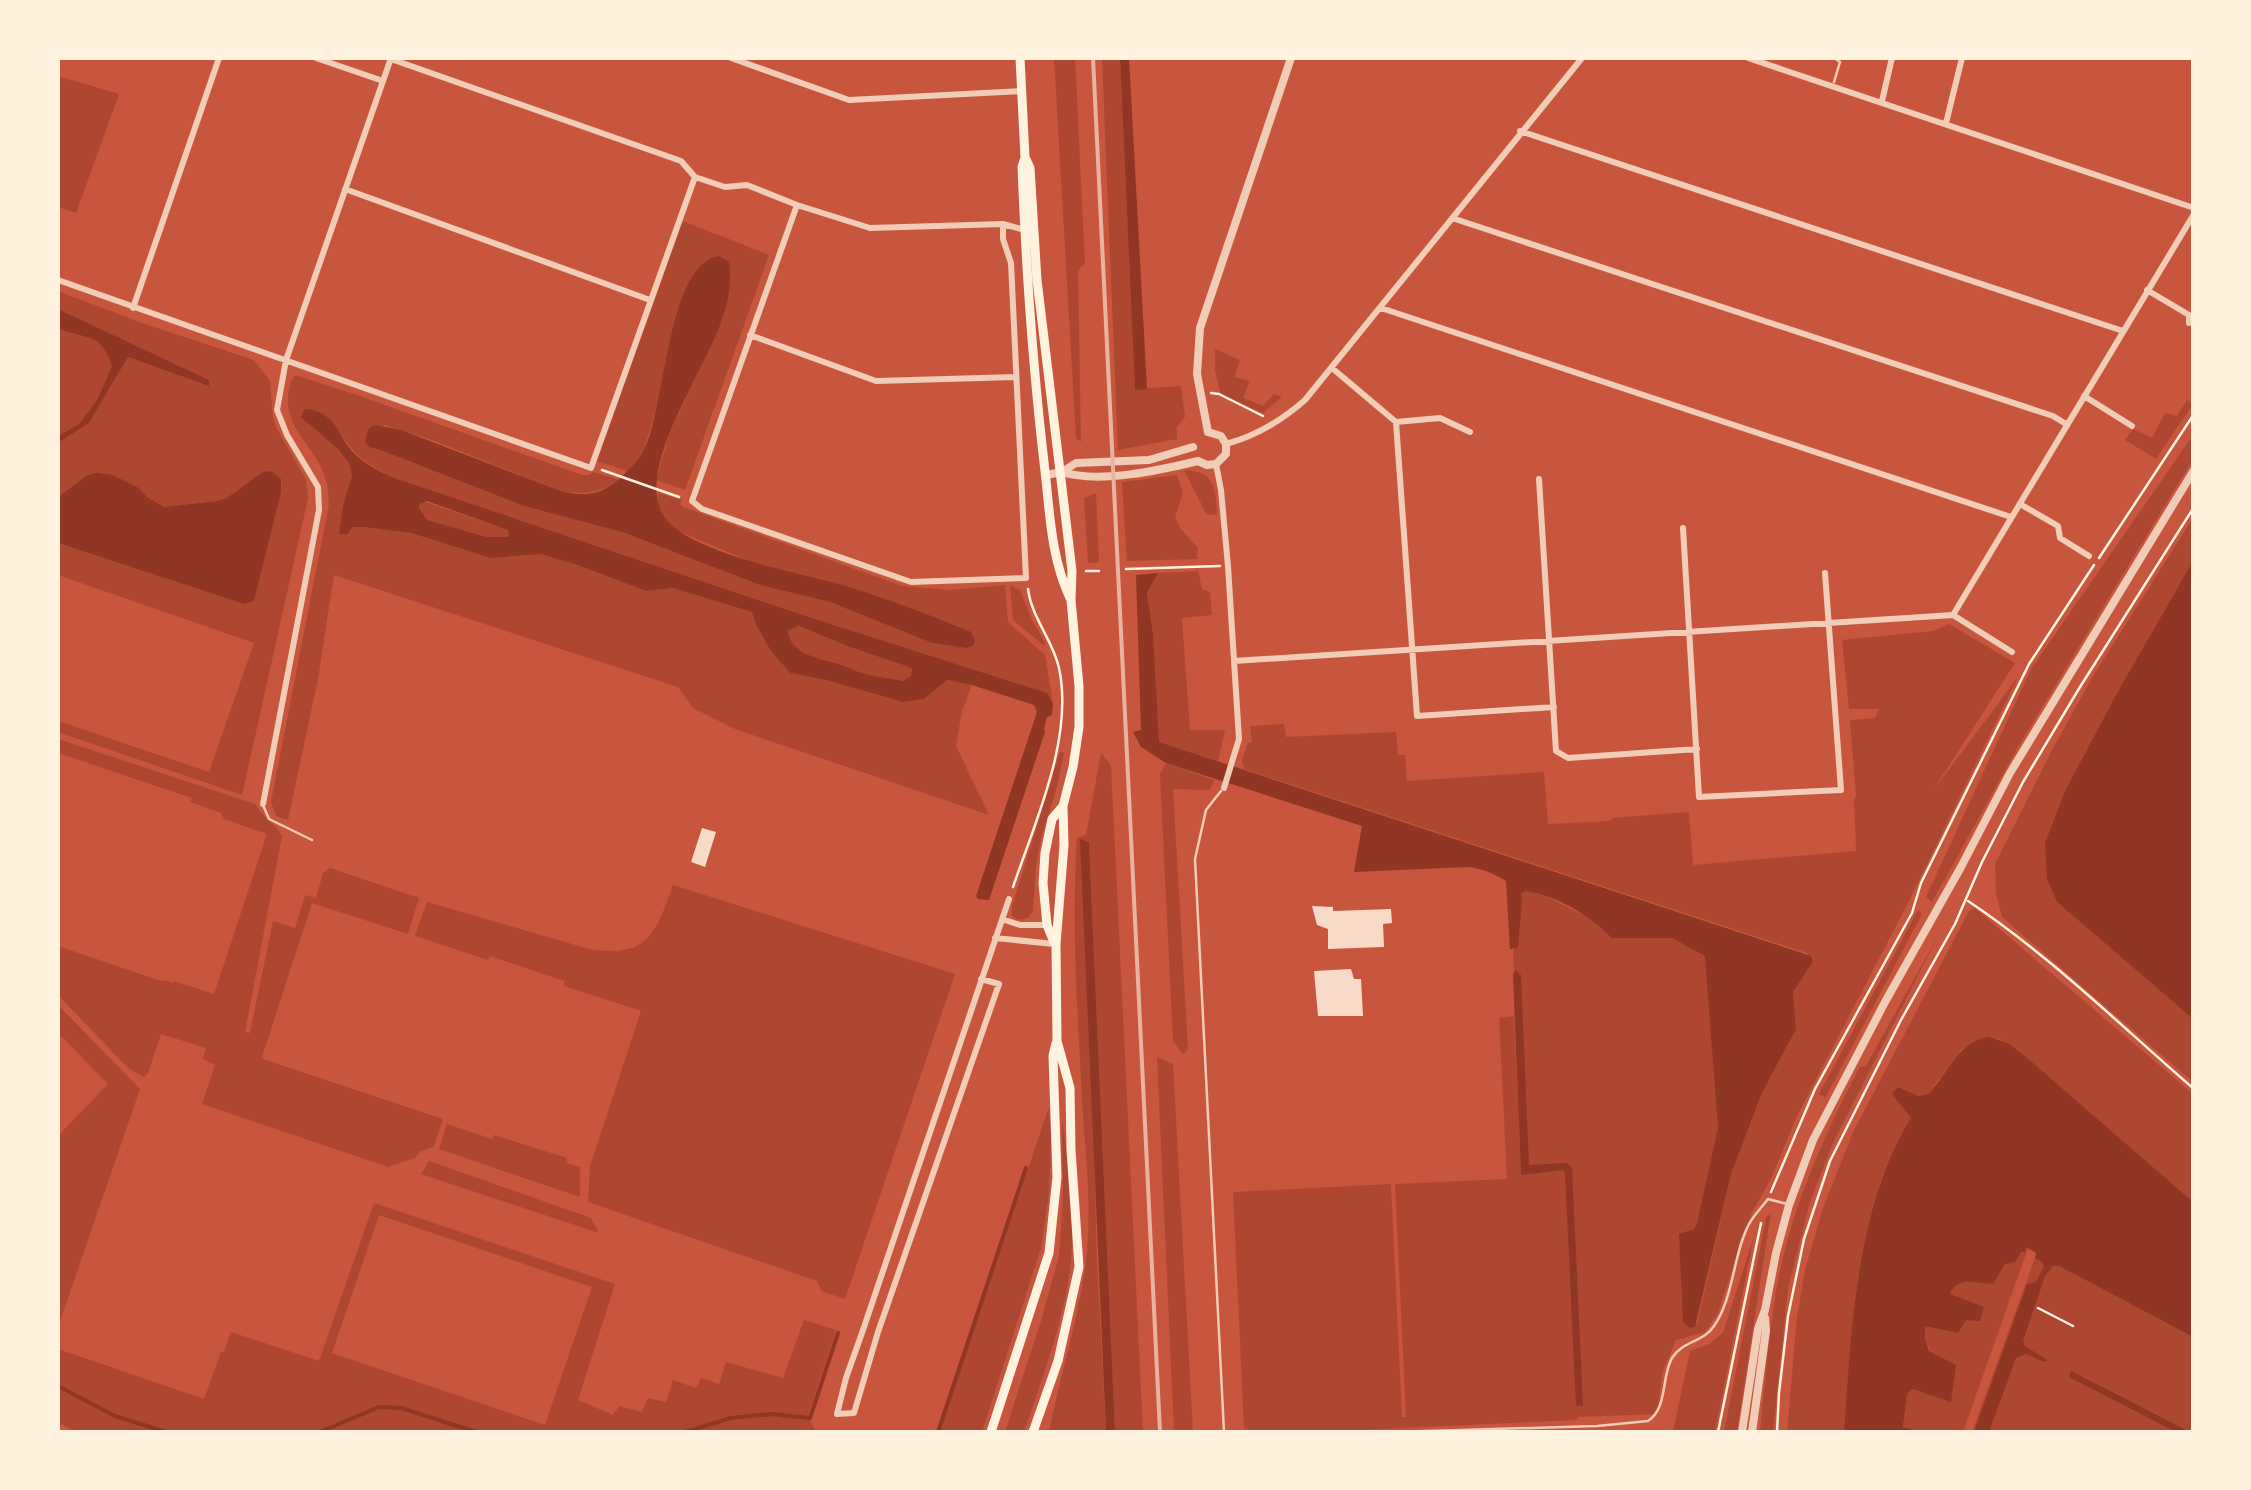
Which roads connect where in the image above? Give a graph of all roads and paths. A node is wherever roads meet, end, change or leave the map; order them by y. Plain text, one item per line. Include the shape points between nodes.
1 (219, 58) edge
2 (316, 58) edge
3 (391, 58) edge
4 (731, 58) edge
5 (1020, 58) edge
6 (1291, 58) edge
7 (1582, 58) edge
8 (1748, 58) edge
9 (1834, 58) edge
10 (1892, 58) edge
11 (1962, 58) edge
12 (383, 81) junction
13 (1833, 85) junction
14 (1022, 91) junction
15 (1882, 102) junction
16 (1946, 123) junction
17 (1520, 131) junction
18 (695, 178) junction
19 (344, 189) junction
20 (797, 205) junction
21 (2194, 211) edge
22 (1452, 218) junction
23 (1002, 224) junction
24 (1029, 230) junction
25 (58, 280) edge
26 (2147, 290) junction
27 (650, 300) junction
28 (132, 308) junction
29 (1381, 308) junction
30 (2189, 323) dead end
31 (2123, 331) junction
32 (750, 335) junction
33 (286, 360) junction
34 (1332, 368) junction
35 (1016, 377) junction
36 (1199, 391) junction
37 (2084, 396) junction
38 (2194, 414) edge
39 (1396, 422) junction
40 (1278, 423) junction
41 (2066, 424) junction
42 (2132, 426) dead end
43 (1470, 432) dead end
44 (1199, 438) junction
45 (1226, 444) junction
46 (1198, 461) junction
47 (1216, 464) junction
48 (591, 468) junction
49 (2194, 470) edge
50 (1062, 472) junction
51 (1046, 475) junction
52 (1540, 479) dead end
53 (692, 501) junction
54 (2020, 504) junction
55 (2194, 507) edge
56 (2011, 517) junction
57 (1683, 528) dead end
58 (2089, 556) dead end
59 (1228, 566) junction
60 (1126, 569) dead end
61 (1099, 570) dead end
62 (1084, 571) dead end
63 (1826, 574) dead end
64 (1026, 578) junction
65 (1071, 600) junction
66 (1953, 614) junction
67 (1828, 622) junction
68 (1689, 630) junction
69 (1550, 639) junction
70 (1414, 650) junction
71 (2012, 652) dead end
72 (1234, 661) junction
73 (1554, 707) junction
74 (1697, 749) junction
75 (1224, 788) joint
76 (263, 804) joint
77 (1063, 806) junction
78 (312, 840) dead end
79 (1009, 899) joint
80 (1966, 900) junction
81 (1002, 919) junction
82 (1046, 925) junction
83 (996, 938) junction
84 (1056, 944) junction
85 (981, 978) junction
86 (1057, 1041) junction
87 (2194, 1089) edge
88 (1768, 1200) junction
89 (1788, 1204) junction
90 (2038, 1308) dead end
91 (1765, 1310) junction
92 (2072, 1326) dead end
93 (1596, 1426) junction
94 (1487, 1431) edge
95 (991, 1432) edge
96 (1033, 1432) edge
97 (1224, 1432) edge
98 (1394, 1432) edge
99 (1597, 1432) edge
100 (1718, 1432) edge
101 (1742, 1432) edge
102 (1752, 1432) edge
103 (1777, 1432) edge

1 - 28 street
2 - 12 street
3 - 12 street
3 - 18 street via 681,161
4 - 14 street via 849,100
5 - 14 main road
6 - 36 street via 1200,328
7 - 17 street
8 - 13 street
9 - 13 lane via 1840,62
10 - 15 street
11 - 16 street
12 - 19 street
13 - 15 street
14 - 24 main road
15 - 16 street
16 - 21 street
17 - 22 street
17 - 31 street
18 - 20 street via 747,185
18 - 27 street
19 - 27 street
19 - 33 street
20 - 23 street via 870,228
20 - 32 street
21 - 26 street
22 - 29 street
22 - 41 street
23 - 24 street
23 - 35 street via 1011,263
24 - 50 main road
24 - 51 main road via 1029,305
25 - 28 street
26 - 30 street via 2189,315
26 - 31 street
27 - 48 street
28 - 33 street
29 - 34 street
29 - 56 street
31 - 37 street
32 - 35 street via 876,381
32 - 53 street
33 - 48 street
33 - 76 street via 277,410 318,488 319,510
34 - 39 street
34 - 40 street
35 - 64 street
36 - 40 path
36 - 44 street
37 - 41 street
37 - 42 street
38 - 88 path via 2030,664 1912,913 1815,1089
39 - 43 street via 1440,418
39 - 70 street
40 - 45 street
41 - 54 street
44 - 45 street via 1221,436
44 - 46 street
44 - 50 street via 1149,460 1076,463
45 - 47 street
46 - 47 street
46 - 50 street via 1154,472
47 - 59 street
48 - 53 path
49 - 89 street via 2010,773 1813,1140
50 - 51 street
50 - 65 main road
51 - 65 main road via 1058,573
52 - 69 street
53 - 64 street via 911,582
54 - 56 street
54 - 58 street via 2058,526 2060,538
55 - 80 path via 2024,782
56 - 66 street
57 - 68 street
59 - 60 path
59 - 72 street
61 - 62 path
63 - 67 street
64 - 79 path via 1034,615 1056,658 1062,709 1049,781
65 - 77 main road via 1079,727
66 - 67 street
66 - 71 street
67 - 68 street
67 - 74 street via 1841,790 1699,797
68 - 69 street
68 - 74 street
69 - 70 street
69 - 73 street
70 - 72 street
70 - 73 street via 1417,716
72 - 75 street via 1239,738
73 - 74 street via 1556,751 1568,758
75 - 97 lane via 1206,810 1196,859
76 - 78 lane via 269,818
77 - 82 main road via 1052,820 1046,854
77 - 84 main road
79 - 81 street
80 - 87 path via 2044,958
80 - 103 path via 1900,1020 1813,1208 1788,1316
81 - 82 street
81 - 83 street
82 - 84 main road
83 - 84 street
83 - 85 street
84 - 86 main road
85 - 85 street via 846,1378 837,1414 854,1413 998,984
86 - 95 main road via 1058,1177 1049,1252
86 - 96 main road via 1070,1088 1079,1267 1058,1361
88 - 89 lane
88 - 93 lane via 1749,1225 1715,1325 1671,1359 1654,1417
88 - 100 path
89 - 91 street
90 - 92 path
91 - 101 street
91 - 102 street
93 - 94 lane
93 - 99 lane
94 - 98 lane

